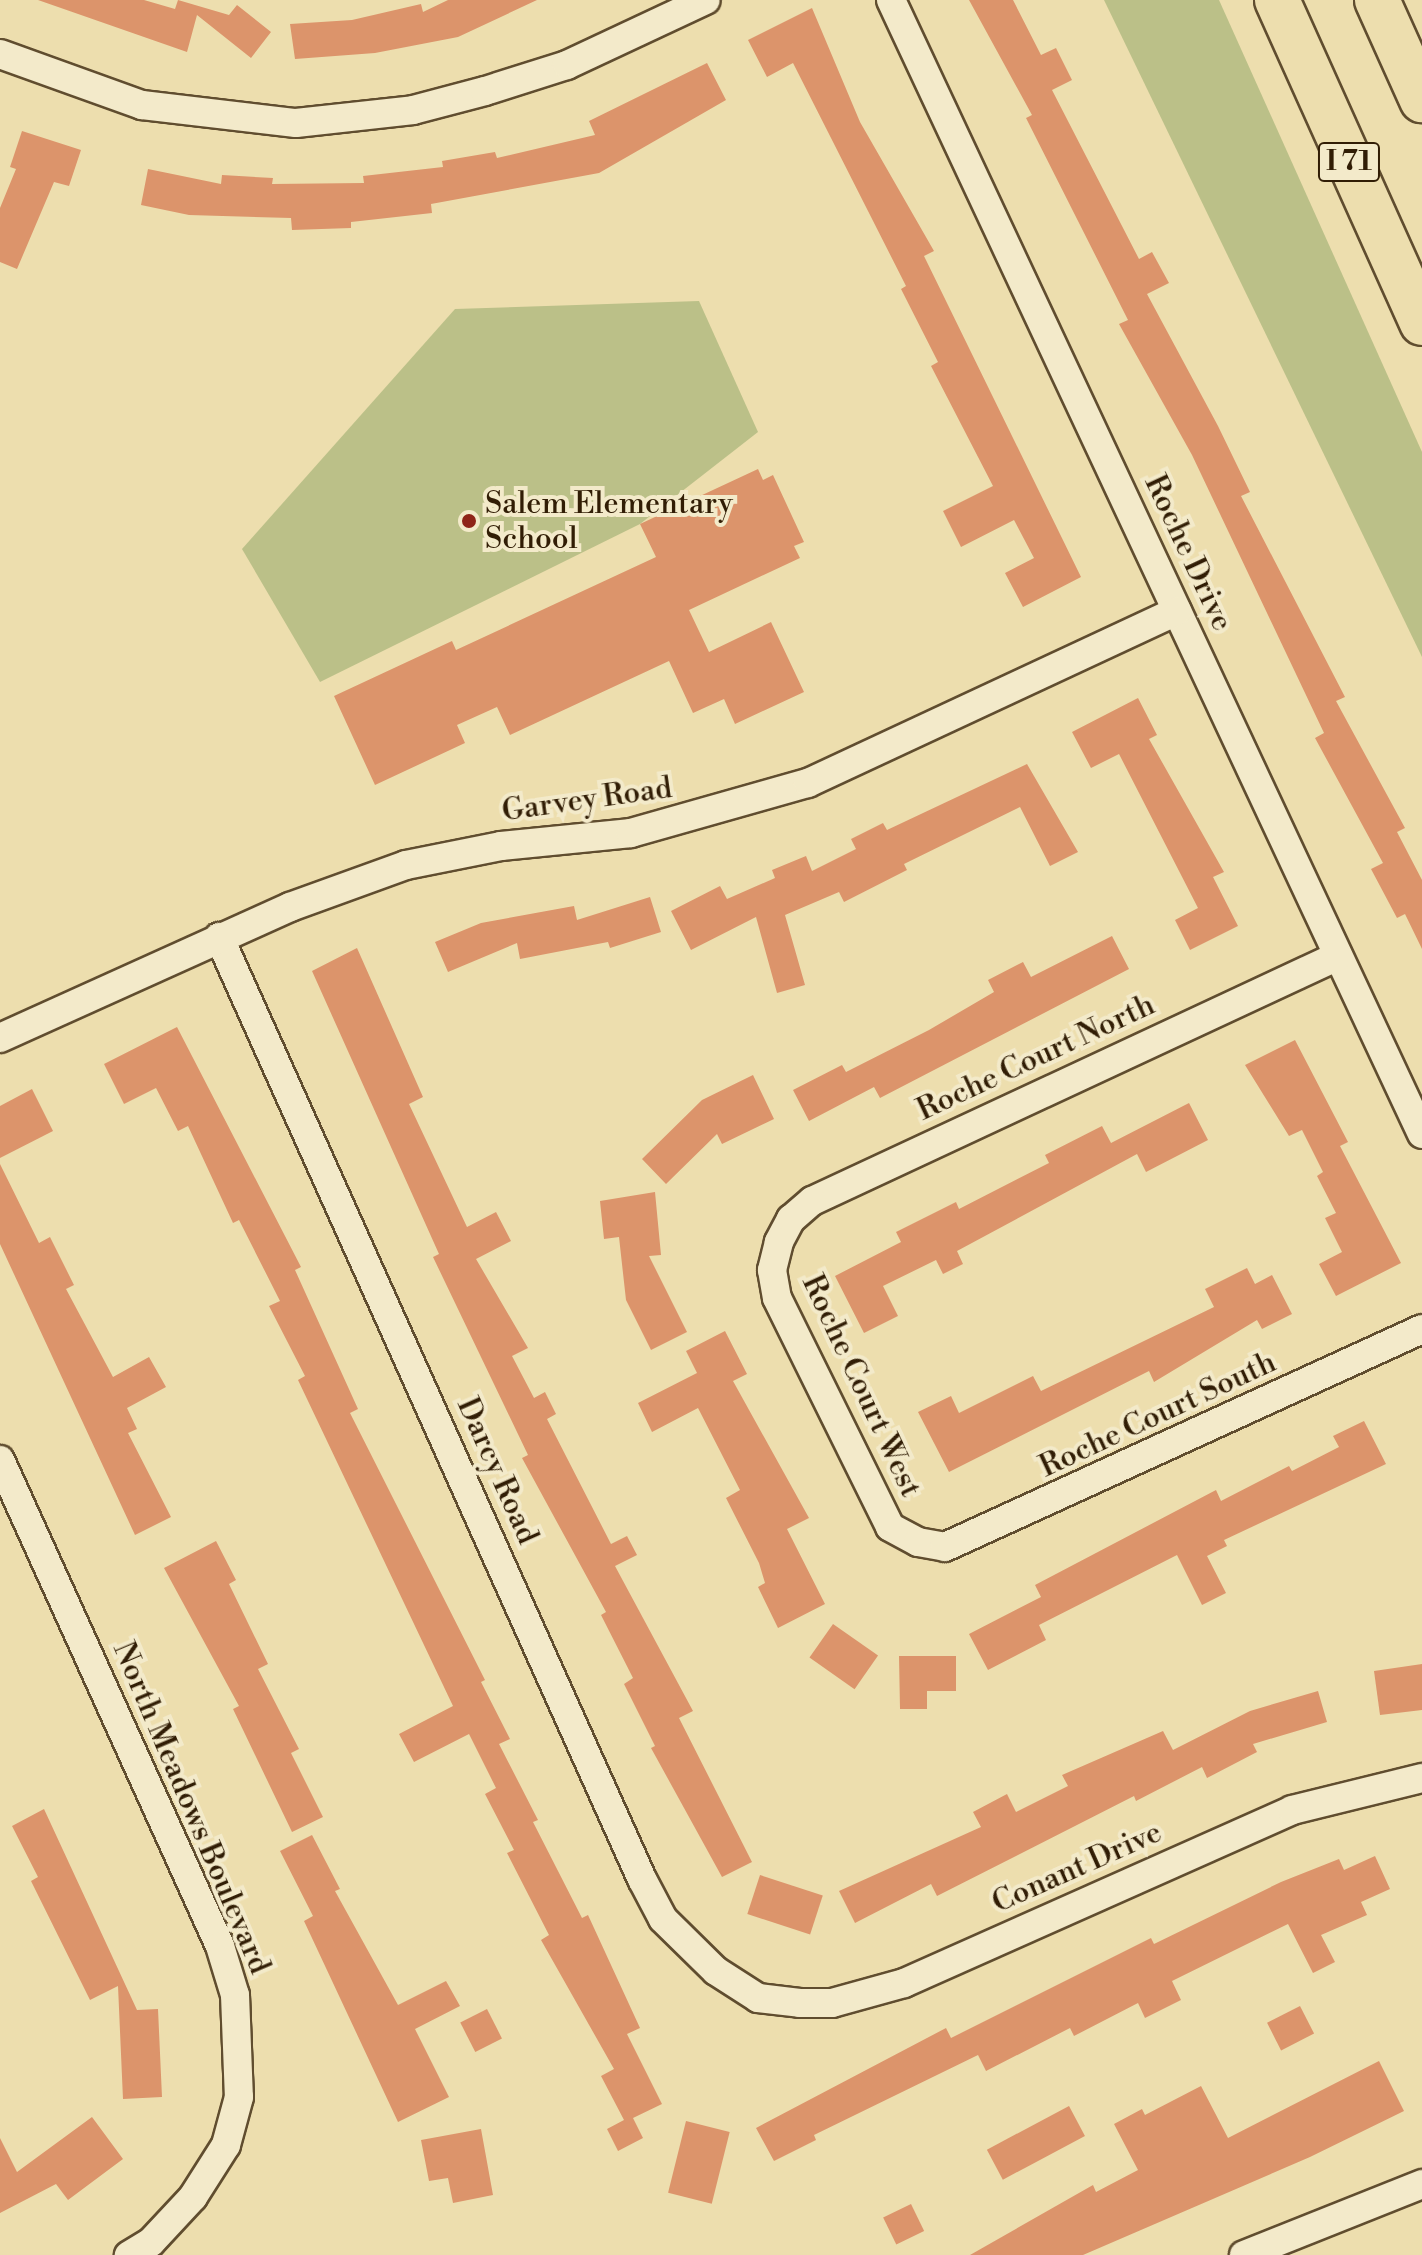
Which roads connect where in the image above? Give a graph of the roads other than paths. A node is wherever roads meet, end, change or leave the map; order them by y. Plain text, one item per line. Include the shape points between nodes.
1 (706, 0) edge
2 (891, 0) edge
3 (1277, 0) edge
4 (1377, 0) edge
5 (0, 54) edge
6 (1422, 100) edge
7 (1422, 323) edge
8 (1177, 611) junction
9 (219, 937) junction
10 (1338, 956) junction
11 (0, 1038) edge
12 (1422, 1134) edge
13 (779, 1242) joint
14 (1422, 1329) edge
15 (0, 1460) edge
16 (918, 1542) joint
17 (1422, 1778) edge
18 (758, 1998) joint
19 (1422, 2184) edge
20 (129, 2255) edge
21 (1244, 2255) edge

1 - 5 street via 567,65 485,91 413,110 296,123 142,105
2 - 8 street, Roche Drive
3 - 7 highway, I 71
4 - 6 highway
8 - 9 street, Garvey Road via 808,783 631,833 501,846 406,865
8 - 10 street, Roche Drive
9 - 11 street, Garvey Road
9 - 18 street, Darcy Road via 642,1879 688,1950
10 - 12 street, Roche Drive
10 - 13 street, Roche Court North via 812,1201 791,1219
13 - 16 street, Roche Court West via 772,1270 777,1298 872,1500 890,1527
14 - 16 street, Roche Court South via 971,1539 945,1547
15 - 20 street, North Meadows Boulevard via 220,1946 235,1995 239,2097 226,2145 193,2197 151,2242
17 - 18 street, Conant Drive via 1292,1810 904,1983 832,2003
19 - 21 street

